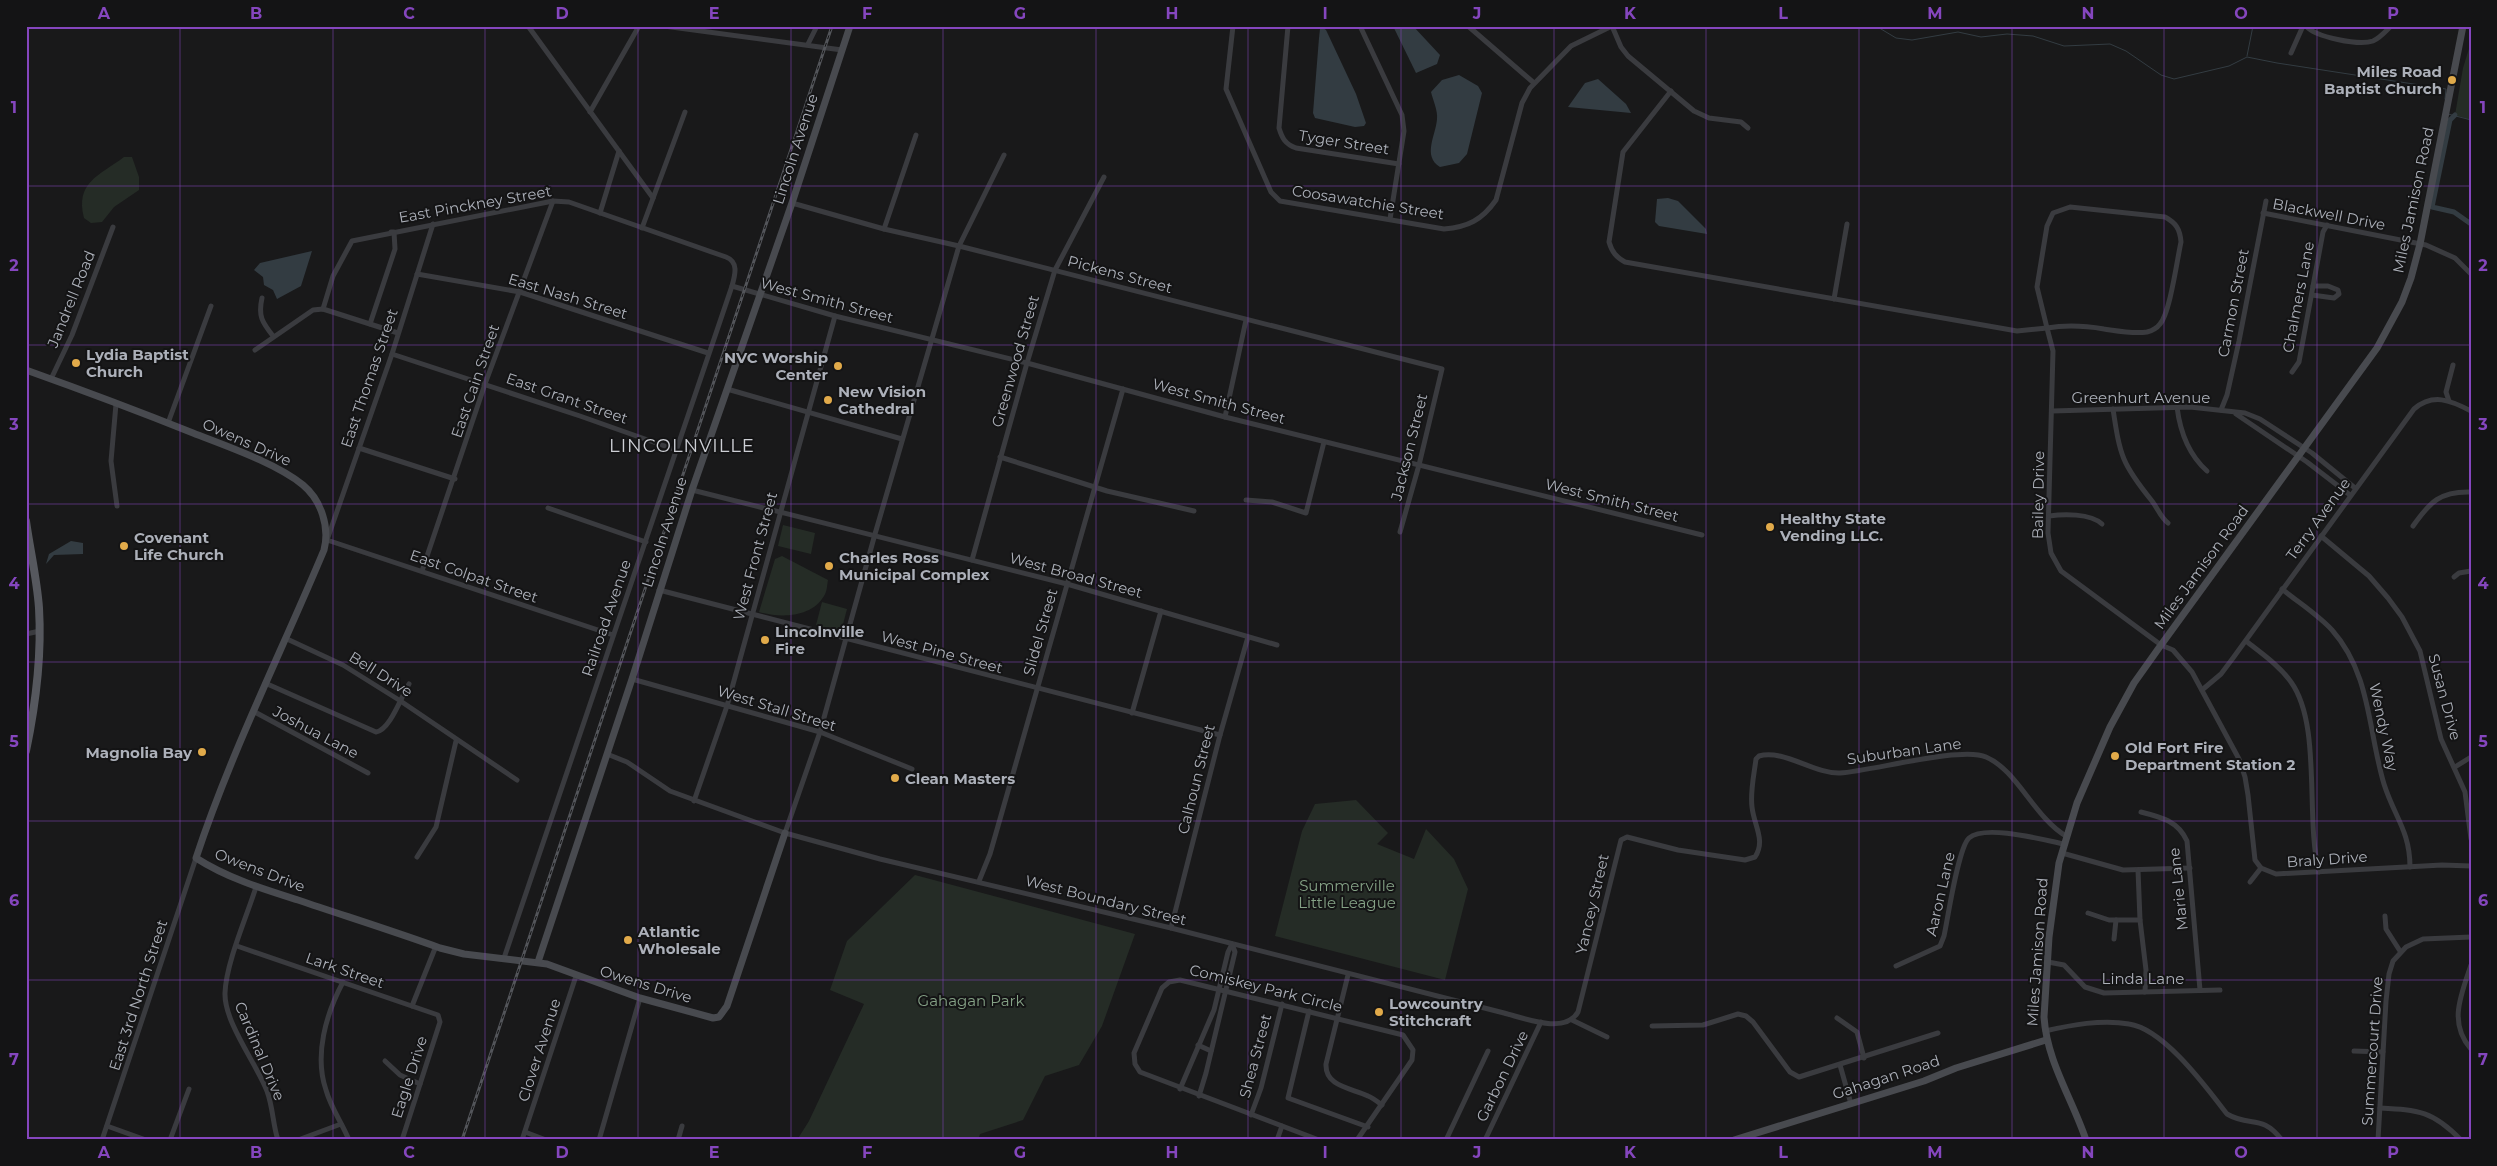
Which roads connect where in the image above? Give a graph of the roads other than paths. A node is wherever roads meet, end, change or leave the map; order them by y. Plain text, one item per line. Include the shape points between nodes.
1 (528, 26) edge
2 (639, 26) edge
3 (664, 26) edge
4 (817, 26) edge
5 (850, 26) edge
6 (1233, 26) edge
7 (1288, 26) edge
8 (1360, 26) edge
9 (1468, 26) edge
10 (1612, 26) edge
11 (2304, 26) edge
12 (2462, 26) edge
13 (2387, 27) edge
14 (808, 44) junction
15 (842, 50) junction
16 (2291, 53) dead end
17 (1534, 84) junction
18 (1671, 91) junction
19 (590, 112) junction
20 (685, 112) dead end
21 (1748, 128) dead end
22 (916, 135) dead end
23 (619, 151) junction
24 (1004, 155) dead end
25 (1398, 164) junction
26 (1104, 177) dead end
27 (653, 198) junction
28 (553, 201) junction
29 (2266, 201) dead end
30 (792, 203) junction
31 (600, 213) junction
32 (2263, 213) junction
33 (1390, 219) junction
34 (433, 224) junction
35 (1847, 224) dead end
36 (2326, 225) junction
37 (113, 227) dead end
38 (642, 228) junction
39 (884, 230) junction
40 (394, 232) junction
41 (2420, 244) junction
42 (959, 246) junction
43 (1055, 270) junction
44 (417, 274) junction
45 (2471, 274) edge
46 (732, 286) junction
47 (2313, 286) junction
48 (520, 292) junction
49 (758, 295) junction
50 (2312, 295) junction
51 (262, 298) dead end
52 (1834, 298) junction
53 (211, 306) dead end
54 (323, 309) junction
55 (835, 316) junction
56 (1246, 320) junction
57 (370, 324) junction
58 (2046, 328) junction
59 (398, 332) junction
60 (273, 336) junction
61 (930, 341) junction
62 (255, 350) dead end
63 (392, 354) junction
64 (708, 354) junction
65 (1027, 363) junction
66 (2453, 365) dead end
67 (1442, 369) joint
68 (26, 370) edge
69 (2292, 372) dead end
70 (51, 379) junction
71 (485, 384) junction
72 (1123, 388) junction
73 (727, 389) junction
74 (2449, 401) junction
75 (116, 404) junction
76 (2178, 407) junction
77 (2113, 409) junction
78 (2221, 410) junction
79 (809, 411) junction
80 (2052, 411) junction
81 (2231, 411) junction
82 (2471, 411) edge
83 (1225, 416) junction
84 (168, 423) junction
85 (902, 439) junction
86 (1324, 442) junction
87 (359, 448) junction
88 (2304, 449) junction
89 (676, 450) junction
90 (2299, 456) junction
91 (1000, 457) junction
92 (1419, 465) junction
93 (2207, 472) dead end
94 (455, 479) junction
95 (1095, 487) junction
96 (2355, 488) junction
97 (692, 490) junction
98 (2471, 492) edge
99 (2350, 495) junction
100 (1246, 500) dead end
101 (116, 506) dead end
102 (548, 508) dead end
103 (779, 511) junction
104 (1194, 511) dead end
105 (2048, 516) junction
106 (26, 521) edge
107 (2102, 524) dead end
108 (2168, 524) dead end
109 (2413, 526) dead end
110 (1400, 532) dead end
111 (875, 534) junction
112 (1702, 535) dead end
113 (2321, 536) junction
114 (327, 540) junction
115 (646, 542) junction
116 (972, 560) junction
117 (422, 571) junction
118 (2471, 571) edge
119 (2454, 577) dead end
120 (1067, 584) junction
121 (2282, 589) junction
122 (659, 590) junction
123 (1161, 611) junction
124 (752, 614) junction
125 (40, 631) junction
126 (26, 634) edge
127 (613, 635) junction
128 (1248, 636) junction
129 (287, 639) junction
130 (846, 639) junction
131 (2246, 641) junction
132 (1277, 645) dead end
133 (2161, 645) junction
134 (632, 679) junction
135 (265, 683) junction
136 (410, 684) dead end
137 (1036, 689) junction
138 (2202, 690) junction
139 (399, 700) junction
140 (727, 706) junction
141 (253, 712) junction
142 (1132, 713) junction
143 (29, 728) edge
144 (820, 732) junction
145 (1220, 735) junction
146 (456, 740) junction
147 (26, 751) edge
148 (607, 754) junction
149 (1775, 756) joint
150 (2471, 757) edge
151 (2455, 767) junction
152 (912, 769) dead end
153 (368, 773) dead end
154 (517, 780) dead end
155 (694, 801) junction
156 (2141, 812) dead end
157 (785, 833) junction
158 (2066, 836) junction
159 (2471, 839) edge
160 (2064, 844) junction
161 (2062, 853) junction
162 (418, 857) dead end
163 (196, 858) junction
164 (2471, 866) edge
165 (2410, 867) junction
166 (2190, 868) junction
167 (2261, 868) junction
168 (2138, 870) junction
169 (2319, 872) junction
170 (980, 881) junction
171 (2250, 882) dead end
172 (256, 887) junction
173 (2088, 913) dead end
174 (2385, 916) dead end
175 (2116, 920) junction
176 (2140, 920) junction
177 (1171, 928) junction
178 (2471, 937) edge
179 (2114, 939) dead end
180 (1232, 944) junction
181 (237, 946) junction
182 (436, 946) junction
183 (543, 946) junction
184 (2400, 951) junction
185 (504, 958) junction
186 (538, 962) junction
187 (2048, 962) junction
188 (547, 964) junction
189 (2471, 965) edge
190 (1896, 966) dead end
191 (1348, 975) junction
192 (576, 976) junction
193 (343, 982) junction
194 (1219, 989) junction
195 (2200, 990) junction
196 (2220, 990) dead end
197 (1227, 991) junction
198 (2146, 992) junction
199 (640, 998) junction
200 (1282, 1004) junction
201 (412, 1006) junction
202 (1309, 1011) junction
203 (1338, 1018) junction
204 (1837, 1018) dead end
205 (1572, 1020) junction
206 (440, 1022) joint
207 (1541, 1022) junction
208 (1652, 1026) dead end
209 (2044, 1031) junction
210 (1938, 1033) dead end
211 (1607, 1037) dead end
212 (2046, 1040) junction
213 (1198, 1045) junction
214 (2471, 1049) edge
215 (1211, 1051) junction
216 (1488, 1051) dead end
217 (2354, 1051) dead end
218 (2383, 1052) junction
219 (1864, 1058) junction
220 (385, 1061) dead end
221 (1840, 1065) junction
222 (420, 1084) junction
223 (190, 1089) dead end
224 (1180, 1089) junction
225 (1199, 1096) junction
226 (1851, 1104) junction
227 (1382, 1105) junction
228 (2380, 1108) junction
229 (1251, 1115) junction
230 (341, 1124) junction
231 (107, 1126) junction
232 (682, 1126) dead end
233 (1282, 1126) junction
234 (1368, 1127) junction
235 (525, 1132) junction
236 (102, 1140) edge
237 (146, 1140) edge
238 (170, 1140) edge
239 (278, 1140) edge
240 (298, 1140) edge
241 (349, 1140) edge
242 (402, 1140) edge
243 (522, 1140) edge
244 (546, 1140) edge
245 (599, 1140) edge
246 (678, 1140) edge
247 (1277, 1140) edge
248 (1319, 1140) edge
249 (1357, 1140) edge
250 (1446, 1140) edge
251 (1485, 1140) edge
252 (1734, 1140) edge
253 (2086, 1140) edge
254 (2282, 1140) edge
255 (2378, 1140) edge
256 (2462, 1140) edge

1 - 19 street
2 - 19 street
3 - 14 street
4 - 14 street
5 - 15 street, Lincoln Avenue
6 - 33 street, Coosawatchie Street via 1226,89 1271,192 1280,200
7 - 25 street, Tyger Street via 1278,128 1283,139 1296,148
8 - 25 street via 1402,114 1404,131
9 - 17 street
10 - 17 street, Coosawatchie Street via 1570,46
10 - 18 street via 1628,56
11 - 13 street via 2323,36 2365,42 2379,38
11 - 16 street
12 - 41 street, Miles Jamison Road
14 - 15 street
15 - 30 street, Lincoln Avenue
17 - 33 street, Coosawatchie Street via 1522,103 1501,186 1488,212 1461,228 1444,229
18 - 21 street via 1701,115 1741,122
18 - 52 street via 1623,152 1609,242 1614,254 1625,262
19 - 23 street
20 - 27 street
22 - 39 street
23 - 27 street
23 - 31 street
24 - 42 street
25 - 33 street
26 - 43 street, Greenwood Street
27 - 38 street
28 - 31 street, East Pinckney Street via 568,202
28 - 34 street, East Pinckney Street
28 - 48 street, East Cain Street
29 - 32 street, Carmon Street
30 - 39 street, Pickens Street
30 - 49 street, Lincoln Avenue
31 - 38 street, East Pinckney Street
32 - 36 street, Blackwell Drive
32 - 78 street, Carmon Street via 2239,341
34 - 40 street, East Pinckney Street
34 - 44 street, East Thomas Street
35 - 52 street
36 - 41 street, Blackwell Drive
36 - 47 street, Chalmers Lane
37 - 70 street, Jandrell Road via 72,335
38 - 46 street, East Pinckney Street via 731,259 735,265
39 - 42 street, Pickens Street
40 - 54 street, East Pinckney Street via 352,241 334,276
40 - 57 street via 395,249
41 - 45 street, Blackwell Drive via 2444,252
41 - 88 street, Miles Jamison Road via 2411,278 2390,325
42 - 43 street, Pickens Street
42 - 61 street
43 - 56 street, Pickens Street
43 - 65 street, Greenwood Street
44 - 48 street, East Nash Street
44 - 59 street, East Thomas Street
46 - 49 street, West Smith Street
46 - 64 street, Railroad Avenue
47 - 50 street, Chalmers Lane
47 - 50 street via 2334,288 2340,294 2334,298
48 - 64 street, East Nash Street
48 - 71 street, East Cain Street
49 - 55 street, West Smith Street
49 - 73 street, Lincoln Avenue
50 - 69 street, Chalmers Lane via 2299,362
51 - 60 street via 258,313
52 - 58 street via 2018,331
53 - 84 street
54 - 57 street
54 - 60 street via 313,310
55 - 61 street, West Smith Street
55 - 79 street, West Front Street
56 - 67 street, Pickens Street
56 - 83 street
57 - 59 street
58 - 58 street via 2147,332 2161,323 2167,310 2181,242 2174,222 2165,217 2070,207 2053,213 2047,226 2037,287
58 - 80 street, Bailey Drive via 2052,351
59 - 63 street, East Thomas Street
60 - 62 street
61 - 65 street, West Smith Street
61 - 85 street
63 - 71 street, East Grant Street
63 - 87 street, East Thomas Street
64 - 89 street, Railroad Avenue
65 - 72 street, West Smith Street
65 - 91 street, Greenwood Street
66 - 74 street via 2446,392
67 - 92 street, Jackson Street
68 - 70 street, Owens Drive
70 - 75 street, Owens Drive
71 - 89 street, East Grant Street
71 - 94 street, East Cain Street
72 - 83 street, West Smith Street
72 - 95 street, Slidel Street
73 - 79 street
73 - 97 street, Lincoln Avenue
74 - 82 street, Terry Avenue
74 - 96 street, Terry Avenue via 2431,399 2414,409
75 - 84 street, Owens Drive
75 - 101 street via 111,461
76 - 77 street, Greenhurt Avenue
76 - 78 street, Greenhurt Avenue
76 - 93 street via 2182,433
77 - 80 street, Greenhurt Avenue
77 - 108 street via 2124,461 2134,481
78 - 81 street, Greenhurt Avenue
79 - 85 street
79 - 103 street, West Front Street
80 - 105 street, Bailey Drive
81 - 88 street, Greenhurt Avenue via 2260,419
81 - 90 street, Greenhurt Avenue
83 - 86 street, West Smith Street
84 - 114 street, Owens Drive via 227,446 303,485 316,499 323,514
85 - 111 street
86 - 92 street, West Smith Street
86 - 100 street via 1306,513 1272,502
87 - 94 street
87 - 114 street, East Thomas Street
88 - 90 street, Miles Jamison Road
88 - 96 street, Greenhurt Avenue
89 - 115 street, Railroad Avenue
90 - 99 street, Greenhurt Avenue
90 - 133 street, Miles Jamison Road
91 - 95 street
91 - 116 street, Greenwood Street
92 - 110 street, Jackson Street
92 - 112 street, West Smith Street
94 - 117 street, East Cain Street
95 - 104 street
95 - 120 street, Slidel Street
96 - 99 street, Terry Avenue
97 - 103 street, West Broad Street
97 - 122 street, Lincoln Avenue
98 - 109 street via 2443,495 2432,502
99 - 113 street, Terry Avenue
102 - 115 street
103 - 111 street, West Broad Street
103 - 124 street, West Front Street
105 - 107 street via 2081,516
105 - 133 street, Bailey Drive via 2051,553 2061,571
106 - 125 main road
111 - 116 street, West Broad Street
111 - 130 street
113 - 121 street, Terry Avenue
113 - 151 street, Susan Drive via 2369,576 2406,624 2422,657 2441,739
114 - 117 street, East Colpat Street
114 - 129 street, Owens Drive
115 - 127 street, Railroad Avenue
116 - 120 street, West Broad Street
117 - 127 street, East Colpat Street
118 - 119 street
120 - 123 street, West Broad Street
120 - 137 street, Slidel Street
121 - 131 street, Terry Avenue
121 - 165 street, Wendy Way via 2333,631 2359,674 2383,781 2408,838
122 - 124 street, West Pine Street
122 - 134 street, Lincoln Avenue
123 - 128 street, West Broad Street
123 - 142 street
124 - 130 street, West Pine Street
124 - 140 street, West Front Street
125 - 126 street
125 - 143 main road via 39,680
127 - 185 street, Railroad Avenue
128 - 132 street, West Broad Street
128 - 145 street, Calhoun Street
129 - 135 street, Owens Drive
129 - 139 street, Bell Drive via 343,665
130 - 137 street, West Pine Street
130 - 144 street
131 - 138 street, Terry Avenue via 2221,674
131 - 169 street via 2284,673 2303,706 2308,730
133 - 138 street via 2178,655
133 - 158 street, Miles Jamison Road via 2134,683 2110,727
134 - 140 street, West Stall Street
134 - 148 street, Lincoln Avenue
135 - 139 street via 376,732 387,727
135 - 141 street, Owens Drive
136 - 139 street
137 - 142 street, West Pine Street
137 - 170 street, Slidel Street
138 - 167 street via 2244,770 2253,855
139 - 146 street, Bell Drive
140 - 144 street, West Stall Street
140 - 155 street, West Front Street
141 - 153 street, Joshua Lane
141 - 163 street, Owens Drive
142 - 145 street, West Pine Street
143 - 147 main road
144 - 152 street, West Stall Street
144 - 157 street
145 - 177 street, Calhoun Street
146 - 154 street, Bell Drive
146 - 162 street via 436,827
148 - 155 street, West Boundary Street via 627,762 670,791
148 - 183 street, Lincoln Avenue
149 - 158 street, Suburban Lane via 1833,773 1958,754 1984,756 2004,770 2053,828
149 - 205 street, Yancey Street via 1765,755 1756,759 1752,808 1760,843 1755,857 1745,860 1678,850 1627,837 1621,840 1582,1002
150 - 151 street
151 - 159 street, Susan Drive via 2465,792
155 - 157 street, West Boundary Street
156 - 166 street, Marie Lane via 2164,818 2179,829 2187,841
157 - 170 street, West Boundary Street via 880,859
157 - 199 street, Owens Drive via 723,1013 713,1018
158 - 160 street, Miles Jamison Road
160 - 161 street, Miles Jamison Road
160 - 190 street, Aaron Lane via 1996,833 1978,833 1968,838 1940,946
161 - 168 street via 2109,868
161 - 187 street, Miles Jamison Road via 2054,890
163 - 172 street, Owens Drive
163 - 231 street, East 3rd North Street
164 - 165 street, Braly Drive
165 - 169 street, Braly Drive
166 - 168 street
166 - 195 street, Marie Lane
167 - 169 street, Braly Drive via 2276,874
167 - 171 street
168 - 176 street
170 - 177 street, West Boundary Street
172 - 181 street, Cardinal Drive
172 - 182 street, Owens Drive
173 - 175 street
174 - 184 street via 2386,929
175 - 176 street
175 - 179 street
176 - 198 street via 2145,948
177 - 180 street, West Boundary Street
178 - 184 street via 2423,939
180 - 191 street, West Boundary Street
180 - 194 street
180 - 197 street via 1236,952
181 - 193 street, Lark Street
181 - 239 street, Cardinal Drive via 225,988 226,1006 267,1092
182 - 185 street, Owens Drive via 464,954
182 - 201 street
183 - 186 street, Lincoln Avenue
183 - 188 street
184 - 218 street, Summercourt Drive via 2389,974
185 - 186 street, Owens Drive
186 - 188 street, Owens Drive
187 - 198 street, Linda Lane via 2064,965 2080,984 2093,991
187 - 209 street, Miles Jamison Road
188 - 192 street, Owens Drive
189 - 214 street via 2458,1018 2461,1036
191 - 203 street
191 - 207 street, West Boundary Street
192 - 199 street, Owens Drive
192 - 235 street, Clover Avenue
193 - 201 street, Lark Street
193 - 230 street via 320,1050 322,1079
194 - 197 street, Comiskey Park Circle
194 - 213 street via 1214,1010
194 - 224 street, Comiskey Park Circle via 1180,980 1169,982 1162,988 1136,1047 1134,1059 1140,1072
195 - 196 street, Linda Lane
195 - 198 street, Linda Lane
197 - 200 street, Comiskey Park Circle
197 - 215 street
199 - 245 street
200 - 202 street, Comiskey Park Circle
200 - 229 street, Shea Street
201 - 206 street, Lark Street via 436,1014
202 - 203 street, Comiskey Park Circle
202 - 234 street via 1288,1098
203 - 227 street via 1326,1064 1330,1079 1370,1096
203 - 227 street, Comiskey Park Circle via 1404,1035 1410,1043 1412,1060
204 - 219 street via 1857,1032
205 - 207 street, West Boundary Street
205 - 211 street
206 - 222 street, Eagle Drive
207 - 251 street, Garbon Drive
208 - 221 street via 1703,1025 1742,1015 1753,1022 1792,1074 1807,1076
209 - 212 street, Miles Jamison Road
209 - 254 street via 2105,1022 2143,1028 2187,1065 2227,1114 2270,1126
210 - 219 street
212 - 226 street, Gahagan Road
212 - 253 street, Miles Jamison Road via 2051,1060
213 - 215 street
213 - 224 street
215 - 225 street
216 - 250 street
217 - 218 street
218 - 228 street, Summercourt Drive
219 - 221 street
220 - 222 street via 400,1074
221 - 226 street
222 - 242 street, Eagle Drive
223 - 238 street
224 - 225 street, Comiskey Park Circle
225 - 229 street, Comiskey Park Circle
226 - 252 street, Gahagan Road
227 - 234 street, Comiskey Park Circle
228 - 255 street, Summercourt Drive
228 - 256 street via 2423,1112 2439,1119
229 - 233 street, Comiskey Park Circle
230 - 240 street
230 - 241 street
231 - 236 street, East 3rd North Street
231 - 237 street
232 - 246 street
233 - 247 street
233 - 248 street, Comiskey Park Circle
234 - 249 street, Comiskey Park Circle
235 - 243 street, Clover Avenue
235 - 244 street

